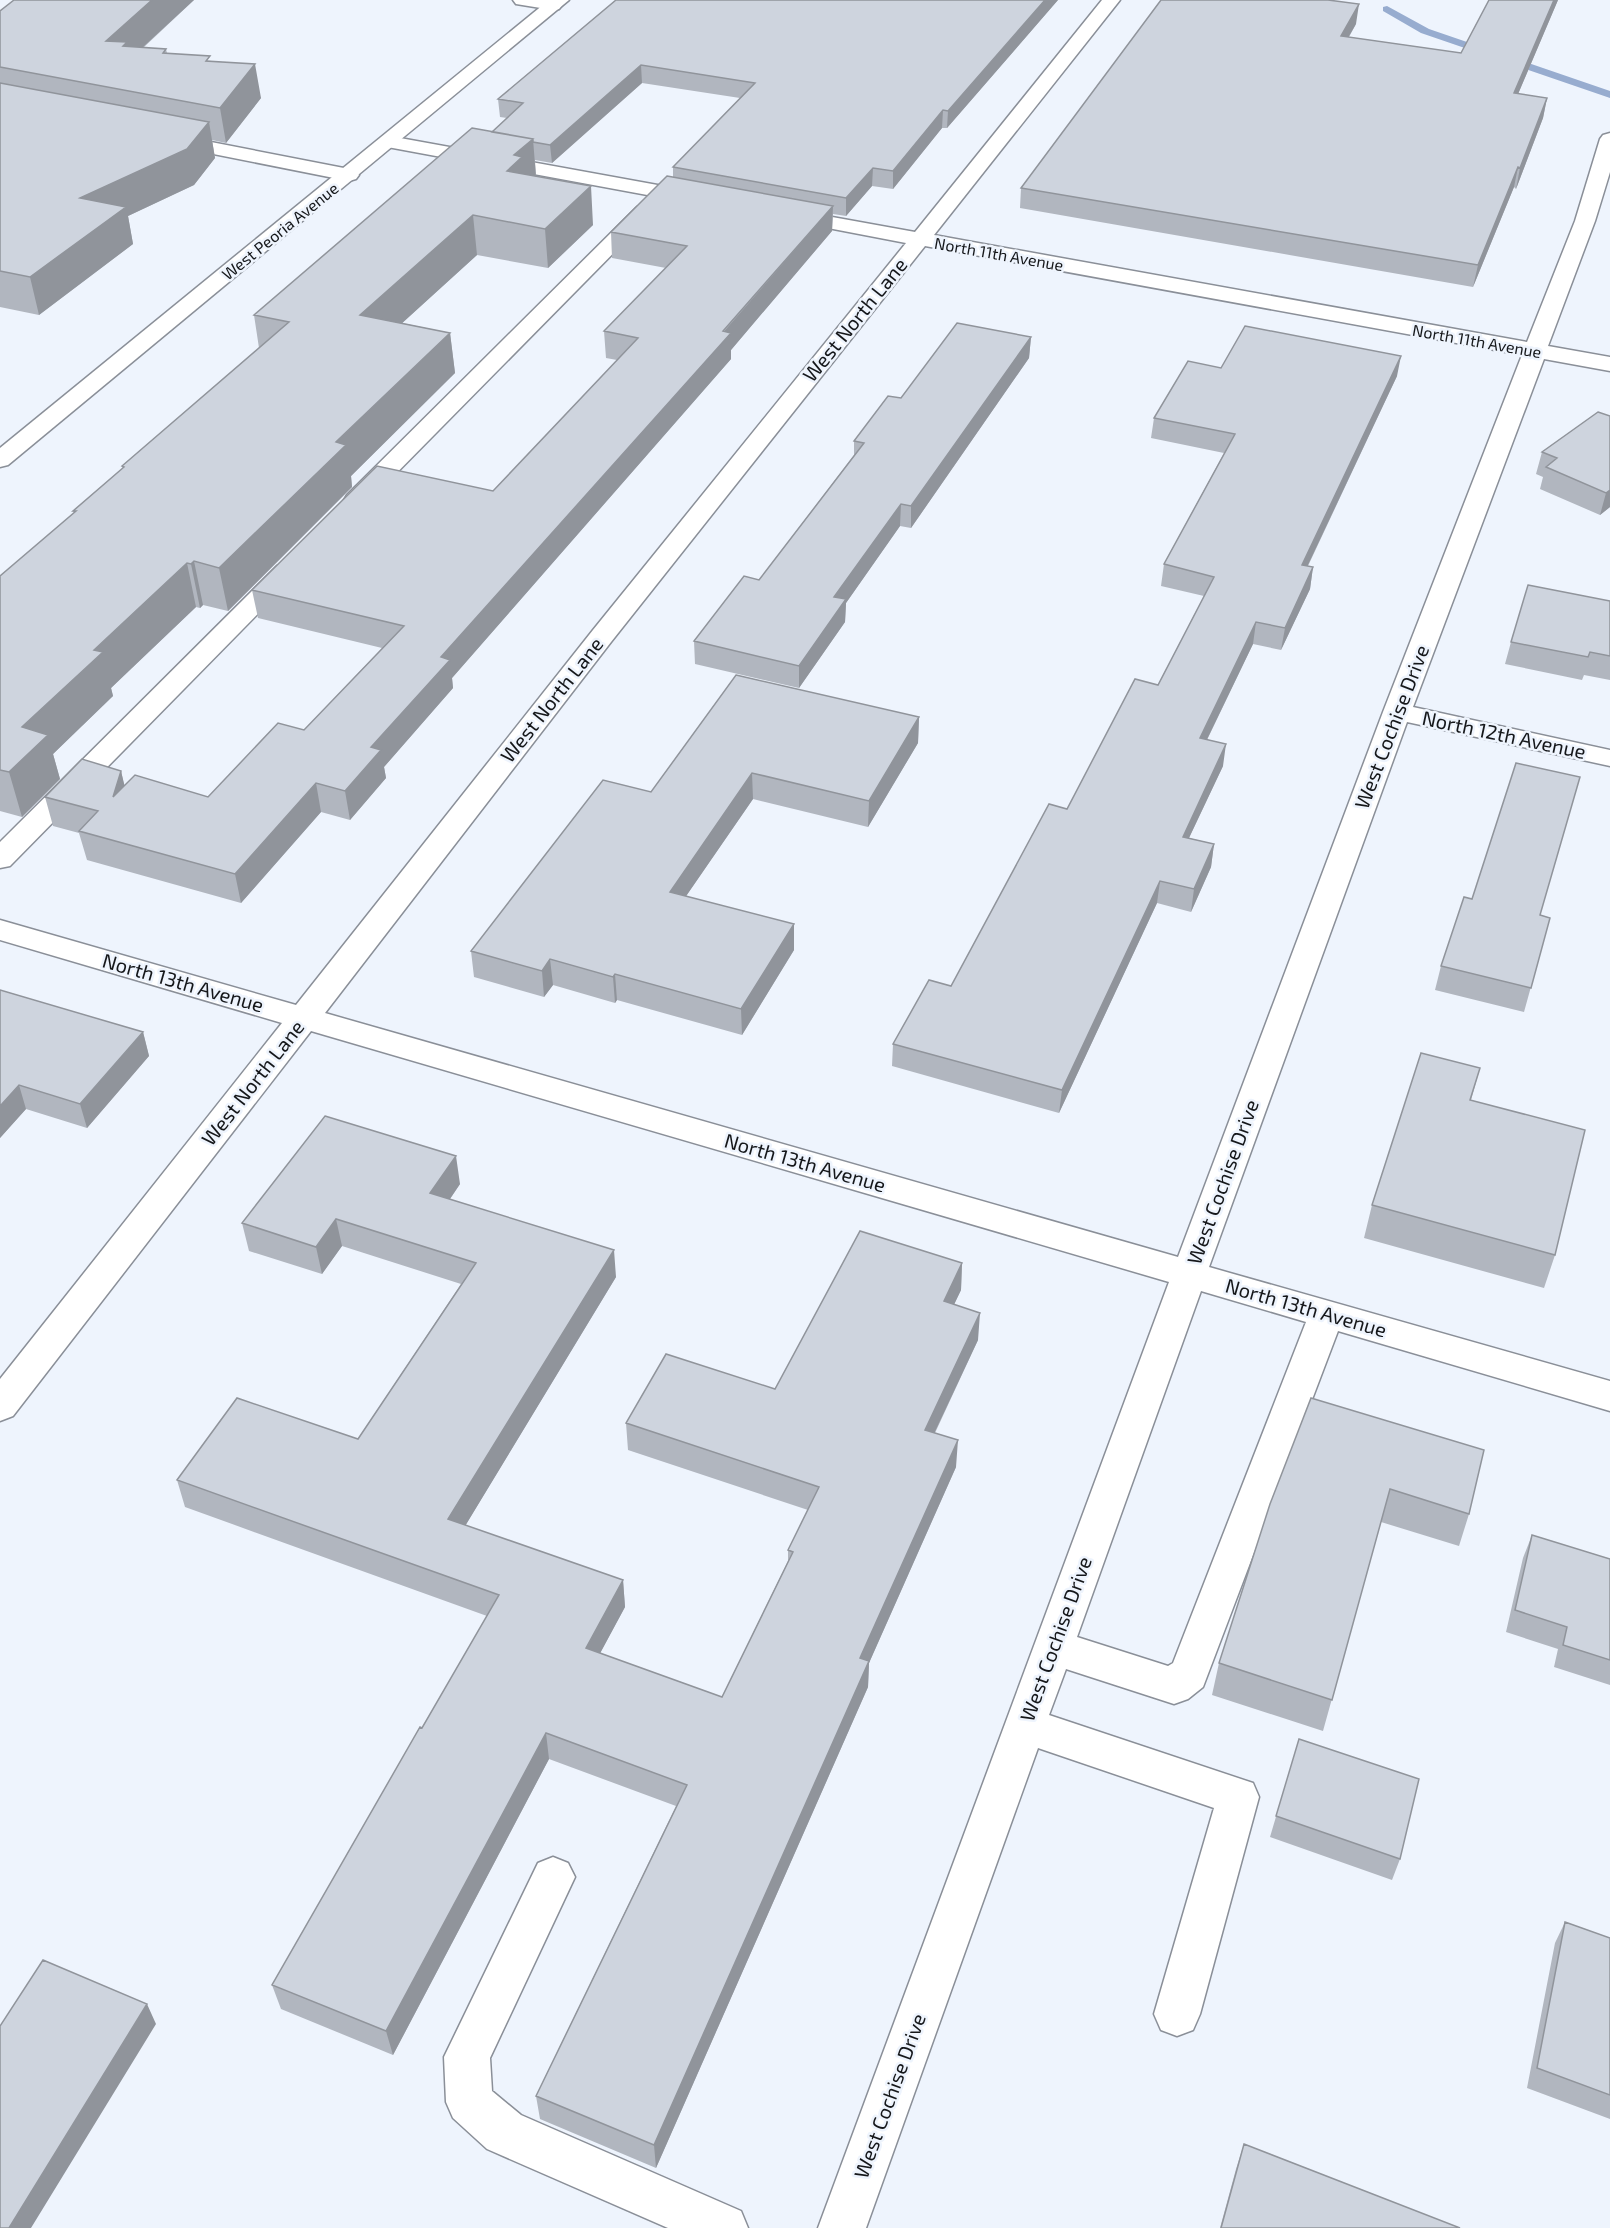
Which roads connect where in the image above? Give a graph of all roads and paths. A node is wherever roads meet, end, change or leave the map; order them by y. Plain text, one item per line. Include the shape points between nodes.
1 (522, 0) edge
2 (1111, 0) edge
3 (556, 3) edge
4 (152, 137) edge
5 (1610, 139) edge
6 (389, 142) junction
7 (349, 175) junction
8 (662, 192) junction
9 (721, 203) edge
10 (768, 212) edge
11 (920, 240) junction
12 (1536, 351) junction
13 (1610, 364) edge
14 (0, 460) edge
15 (344, 513) edge
16 (302, 555) edge
17 (1398, 712) junction
18 (1610, 758) edge
19 (0, 859) edge
20 (0, 930) edge
21 (304, 1018) junction
22 (1189, 1274) junction
23 (1327, 1314) junction
24 (1610, 1396) edge
25 (0, 1406) edge
26 (1053, 1647) junction
27 (1025, 1725) junction
28 (553, 1876) dead end
29 (1177, 2014) dead end
30 (724, 2228) edge
31 (842, 2228) edge

1 - 3 street
2 - 11 street, West North Lane
3 - 6 street, West Peoria Avenue
4 - 7 street
5 - 12 street, West Cochise Drive via 1585,221
6 - 7 street, West Peoria Avenue
6 - 8 street
7 - 14 street, West Peoria Avenue
8 - 9 street
8 - 15 street
10 - 11 street, North 11th Avenue
11 - 12 street, North 11th Avenue
11 - 21 street, West North Lane via 602,636
12 - 13 street, North 11th Avenue
12 - 17 street, West Cochise Drive
16 - 19 street
17 - 18 street, North 12th Avenue
17 - 22 street, West Cochise Drive
20 - 21 street, North 13th Avenue
21 - 22 street, North 13th Avenue
21 - 25 street, West North Lane
22 - 23 street, North 13th Avenue
22 - 26 street, West Cochise Drive
23 - 24 street, North 13th Avenue
23 - 26 street via 1308,1412 1190,1674 1174,1686
26 - 27 street, West Cochise Drive
27 - 29 street via 1238,1797
27 - 31 street, West Cochise Drive
28 - 30 street via 467,2057 469,2102 504,2132

